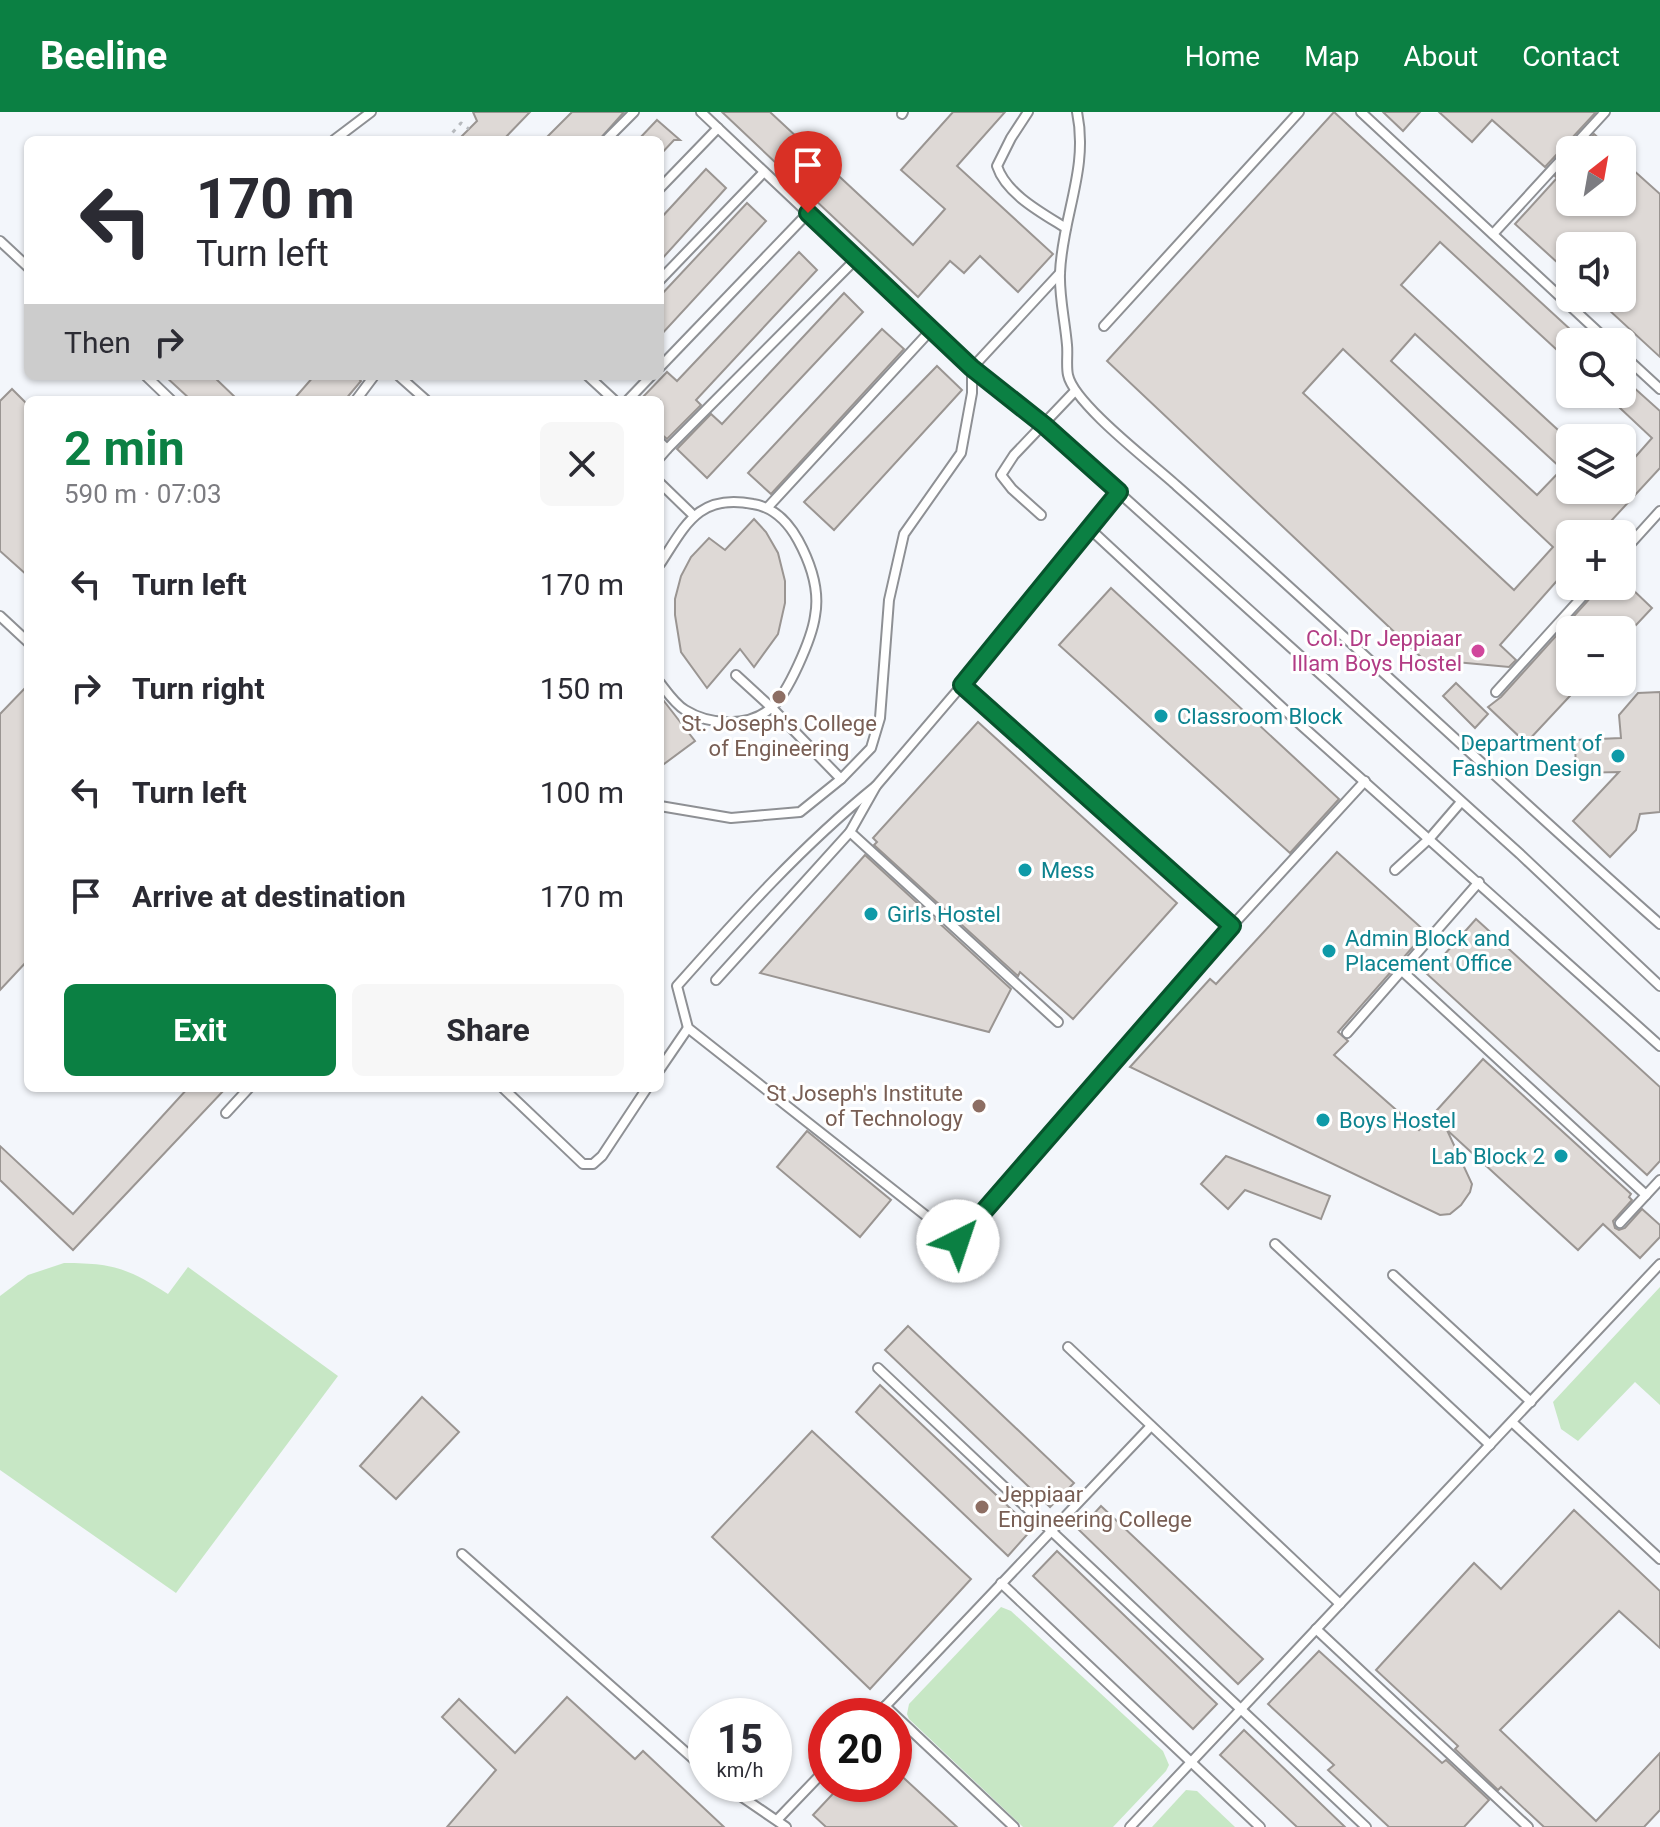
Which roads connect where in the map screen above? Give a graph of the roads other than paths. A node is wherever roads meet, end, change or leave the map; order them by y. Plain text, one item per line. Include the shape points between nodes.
1 (371, 112) edge
2 (634, 112) edge
3 (701, 112) edge
4 (1028, 112) edge
5 (1077, 112) edge
6 (1299, 112) edge
7 (1361, 112) edge
8 (1605, 112) edge
9 (718, 128) junction
10 (339, 136) edge
11 (610, 136) edge
12 (764, 172) junction
13 (664, 184) edge
14 (808, 213) junction
15 (1066, 228) junction
16 (1493, 234) junction
17 (0, 241) edge
18 (856, 259) junction
19 (24, 263) edge
20 (1060, 273) junction
21 (664, 276) edge
22 (1104, 326) dead end
23 (1594, 328) edge
24 (931, 330) junction
25 (664, 363) edge
26 (1636, 367) edge
27 (972, 368) junction
28 (150, 380) edge
29 (403, 380) edge
30 (592, 380) edge
31 (647, 380) edge
32 (1660, 389) edge
33 (1075, 391) junction
34 (167, 396) edge
35 (419, 396) edge
36 (610, 396) edge
37 (632, 396) edge
38 (1044, 425) junction
39 (664, 446) edge
40 (664, 487) edge
41 (1119, 492) junction
42 (768, 507) junction
43 (1660, 511) edge
44 (693, 515) junction
45 (1041, 515) dead end
46 (1090, 529) junction
47 (1636, 538) edge
48 (664, 558) edge
49 (1579, 600) edge
50 (0, 616) edge
51 (24, 638) edge
52 (736, 675) dead end
53 (962, 685) junction
54 (664, 688) edge
55 (1496, 692) dead end
56 (772, 708) junction
57 (841, 779) junction
58 (1365, 781) junction
59 (876, 786) junction
60 (1461, 802) junction
61 (664, 807) edge
62 (850, 832) junction
63 (1430, 838) junction
64 (1395, 870) dead end
65 (1479, 882) junction
66 (1660, 924) edge
67 (1232, 926) junction
68 (1401, 970) junction
69 (716, 980) dead end
70 (1660, 986) edge
71 (1058, 1022) dead end
72 (688, 1028) junction
73 (1347, 1033) dead end
74 (1660, 1046) edge
75 (664, 1063) edge
76 (245, 1092) edge
77 (507, 1092) edge
78 (644, 1092) edge
79 (226, 1113) dead end
80 (1660, 1180) edge
81 (1646, 1195) junction
82 (1620, 1223) dead end
83 (1275, 1244) dead end
84 (1660, 1264) edge
85 (1393, 1275) dead end
86 (1068, 1347) dead end
87 (878, 1368) dead end
88 (1531, 1402) junction
89 (1512, 1422) junction
90 (1151, 1426) junction
91 (1490, 1445) junction
92 (1051, 1531) junction
93 (462, 1554) dead end
94 (1660, 1559) edge
95 (1001, 1583) junction
96 (1340, 1604) junction
97 (1316, 1629) junction
98 (893, 1698) edge
99 (1241, 1710) junction
100 (912, 1731) edge
101 (688, 1754) edge
102 (1191, 1762) junction
103 (808, 1788) edge
104 (748, 1802) edge
105 (778, 1819) junction
106 (786, 1827) edge
107 (1014, 1827) edge
108 (1130, 1827) edge
109 (1260, 1827) edge
110 (1366, 1827) edge
111 (1528, 1827) edge

1 - 10 lane
2 - 11 lane
3 - 9 lane
4 - 15 lane via 997,166 1002,180
5 - 15 lane via 1077,184
6 - 22 lane
7 - 16 lane
8 - 16 lane
9 - 12 lane
9 - 13 lane
12 - 14 lane
12 - 21 lane
14 - 18 lane
14 - 25 lane
15 - 20 lane
16 - 23 lane
17 - 19 lane
18 - 24 lane
18 - 39 lane
20 - 27 lane
20 - 33 lane via 1068,375
24 - 27 lane
24 - 42 lane
26 - 32 lane
27 - 38 lane
27 - 57 lane via 961,453 904,534 889,600 880,718 871,748
28 - 34 lane
29 - 35 lane
30 - 36 lane
31 - 37 lane
33 - 38 lane
33 - 66 lane
38 - 41 lane
38 - 45 lane via 1001,475
40 - 44 lane
41 - 46 lane
41 - 60 lane
42 - 44 lane via 725,502
42 - 56 lane via 792,529 815,589 815,616 798,666
43 - 47 lane
44 - 48 lane
46 - 53 lane
46 - 58 lane
49 - 55 lane
50 - 51 lane
52 - 56 lane
53 - 59 lane
53 - 67 lane
54 - 56 lane via 682,708 701,718 729,723
56 - 57 lane
57 - 61 lane via 800,812 731,818
58 - 63 lane
58 - 67 lane
59 - 62 lane
59 - 72 lane via 765,888 677,986
60 - 63 lane
60 - 70 lane
62 - 69 lane
62 - 71 lane
63 - 64 lane
63 - 65 lane
65 - 68 lane
65 - 74 lane
67 - 72 lane via 958,1241
68 - 73 lane
68 - 81 lane
72 - 75 lane
76 - 79 lane
77 - 78 lane via 583,1164 602,1156
80 - 81 lane
81 - 82 lane
83 - 91 lane
84 - 88 lane
85 - 88 lane
86 - 90 lane
87 - 92 lane
88 - 89 lane
89 - 91 lane
89 - 94 lane
90 - 92 lane
90 - 96 lane
91 - 96 lane
92 - 95 lane
92 - 99 lane
93 - 101 lane
95 - 98 lane
95 - 102 lane
96 - 97 lane
97 - 99 lane
97 - 111 lane
99 - 102 lane
99 - 110 lane
100 - 107 lane
102 - 108 lane
102 - 109 lane
103 - 105 lane
104 - 105 lane
105 - 106 lane

